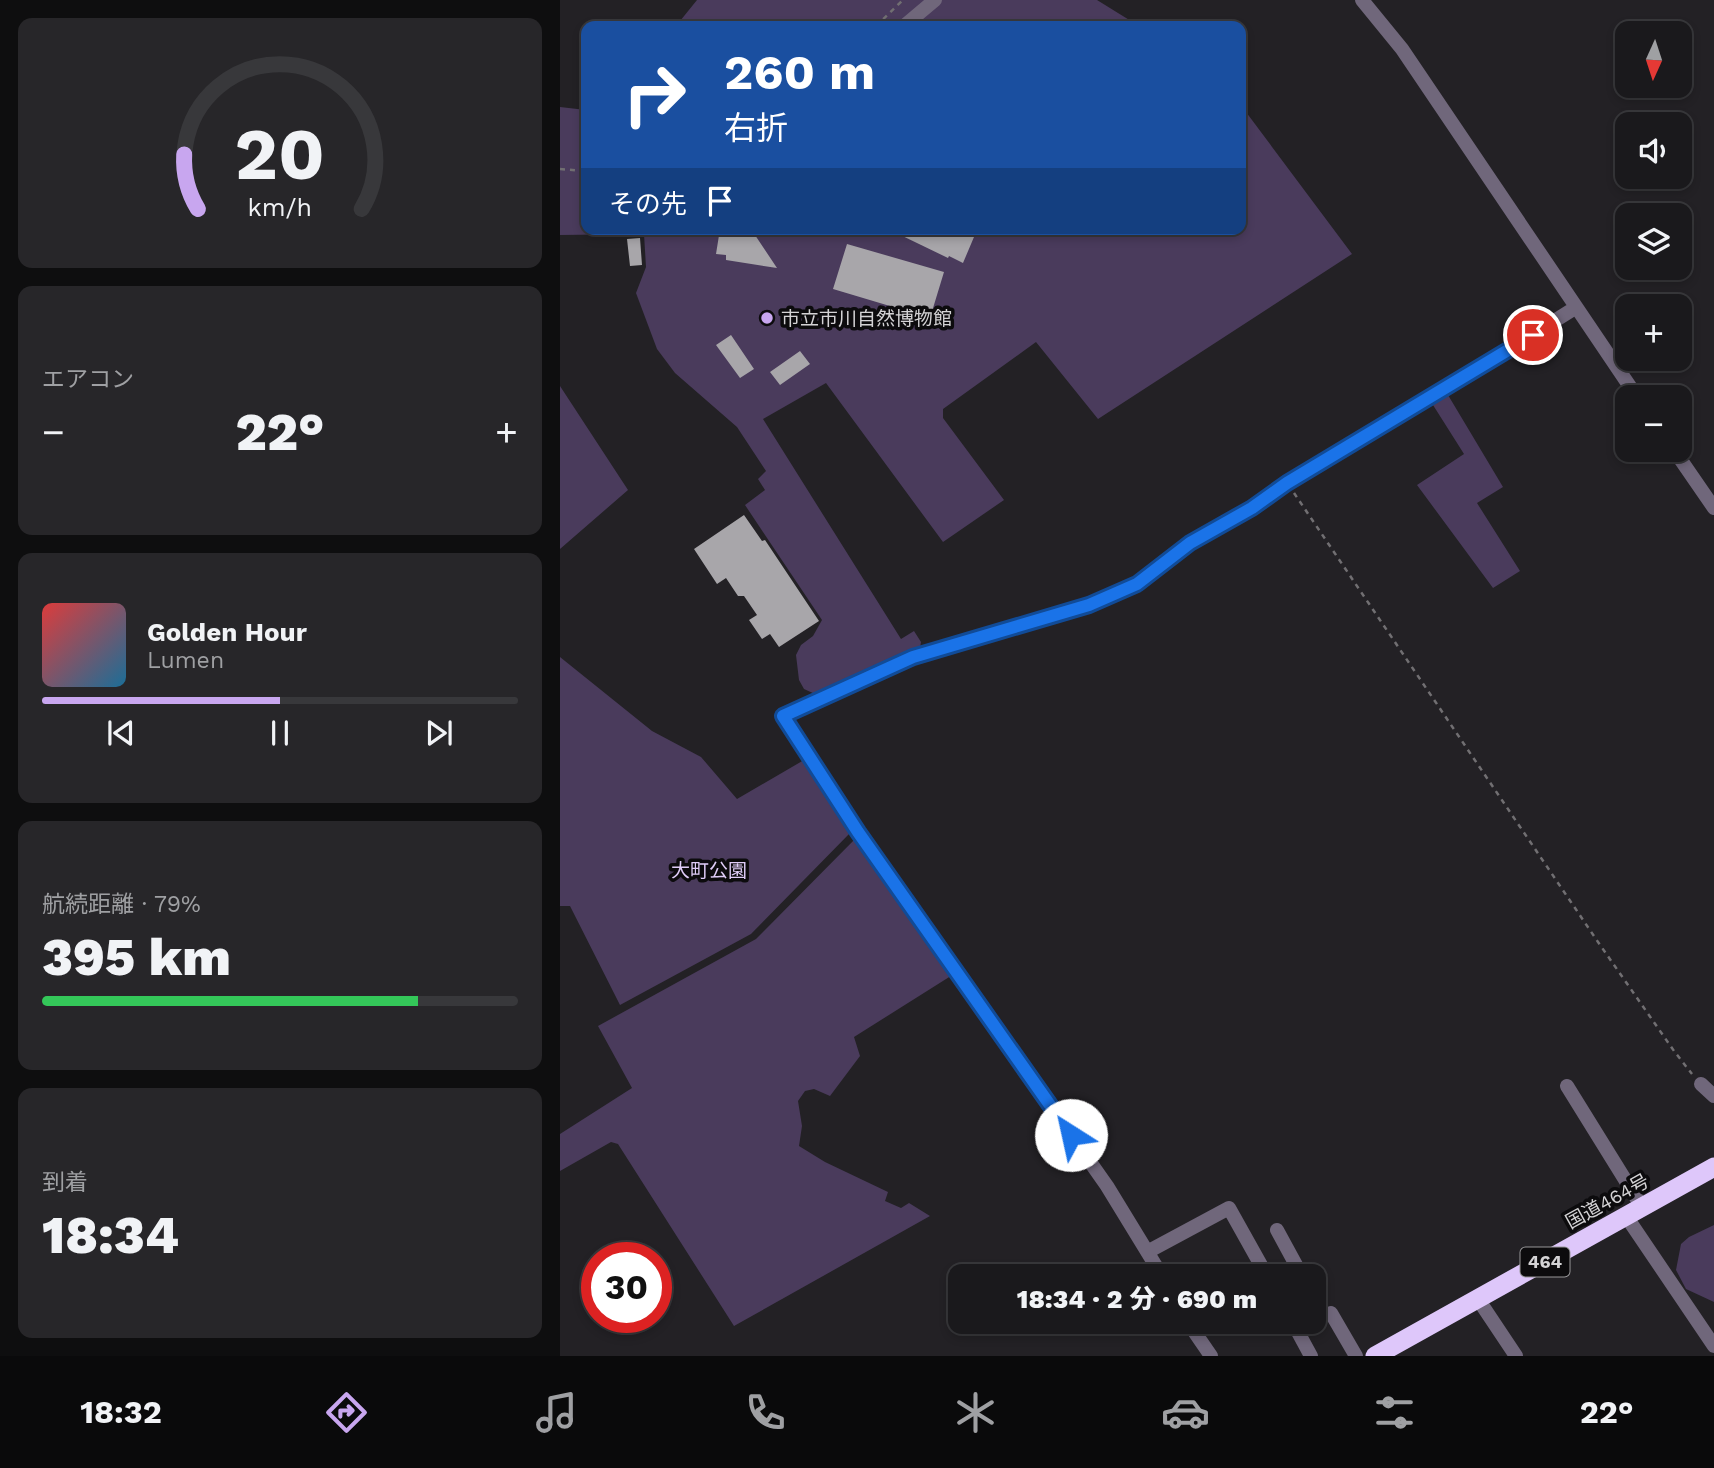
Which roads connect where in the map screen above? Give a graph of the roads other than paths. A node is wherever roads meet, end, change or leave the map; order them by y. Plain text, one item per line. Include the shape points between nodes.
1 (935, 0) edge
2 (1362, 0) edge
3 (910, 21) edge
4 (1575, 308) junction
5 (1629, 385) edge
6 (1682, 462) edge
7 (1714, 508) edge
8 (1701, 1084) road end
9 (1567, 1086) dead end
10 (1714, 1096) edge
11 (1714, 1167) edge
12 (1634, 1212) junction
13 (1277, 1230) dead end
14 (1149, 1251) junction
15 (1156, 1264) edge
16 (1260, 1264) edge
17 (1295, 1264) edge
18 (1478, 1299) junction
19 (1331, 1313) dead end
20 (1196, 1334) edge
21 (1299, 1334) edge
22 (1714, 1346) edge
23 (1211, 1356) edge
24 (1311, 1356) edge
25 (1356, 1356) edge
26 (1375, 1356) edge
27 (1516, 1356) edge

1 - 3 street
2 - 4 street via 1402,49
4 - 5 street
4 - 14 street via 1190,543 1137,584 1089,605 913,657 783,716 858,832
6 - 7 street
8 - 10 street
9 - 12 street
11 - 12 highway, 国道464号 / 464
12 - 18 highway, 国道464号 / 464
12 - 22 street
13 - 17 street
14 - 15 street
14 - 16 street via 1230,1208
18 - 26 highway, 国道464号 / 464
18 - 27 street
19 - 25 street
20 - 23 street
21 - 24 street

